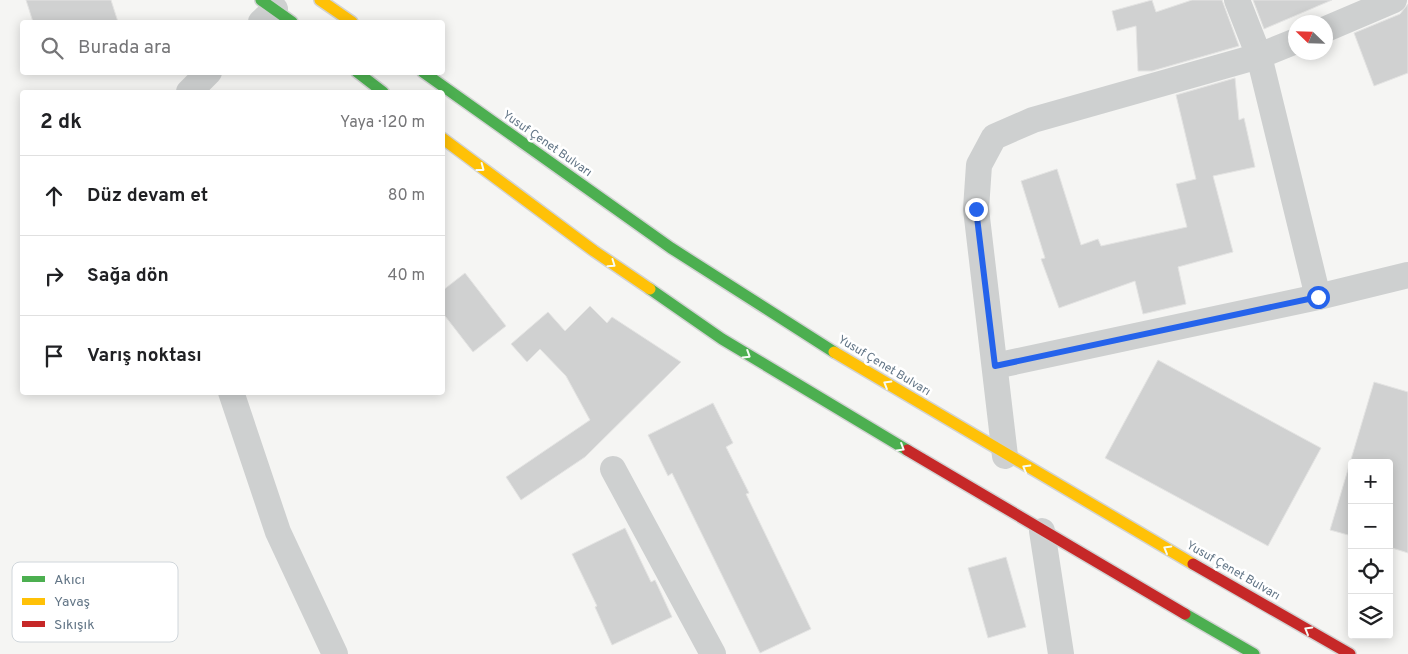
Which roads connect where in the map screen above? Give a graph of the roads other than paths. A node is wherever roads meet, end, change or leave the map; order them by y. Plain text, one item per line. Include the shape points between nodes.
1 (320, 0) edge
2 (1237, 0) edge
3 (1394, 0) edge
4 (349, 20) edge
5 (1333, 26) edge
6 (1288, 44) edge
7 (1259, 56) junction
8 (206, 75) edge
9 (362, 75) edge
10 (427, 75) edge
11 (191, 90) edge
12 (380, 90) edge
13 (445, 140) edge
14 (1408, 275) edge
15 (1318, 297) junction
16 (995, 366) junction
17 (232, 395) edge
18 (1006, 456) junction
19 (613, 469) dead end
20 (1042, 531) junction
21 (335, 654) edge
22 (713, 654) edge
23 (1061, 654) edge
24 (1254, 654) edge
25 (1350, 654) edge

1 - 4 highway
2 - 7 street
3 - 5 street
6 - 7 street
7 - 15 street
7 - 16 street via 1033,120 994,138 979,165 976,209
8 - 11 street
9 - 12 highway
18 -> 10 highway, Yusuf Çenet Bulvarı via 706,271
13 -> 20 highway via 586,246 722,339
14 - 15 street
15 - 16 street
16 - 18 street
17 - 21 street via 278,532
25 -> 18 highway, Yusuf Çenet Bulvarı
19 - 22 street
20 - 23 street
20 - 24 highway

